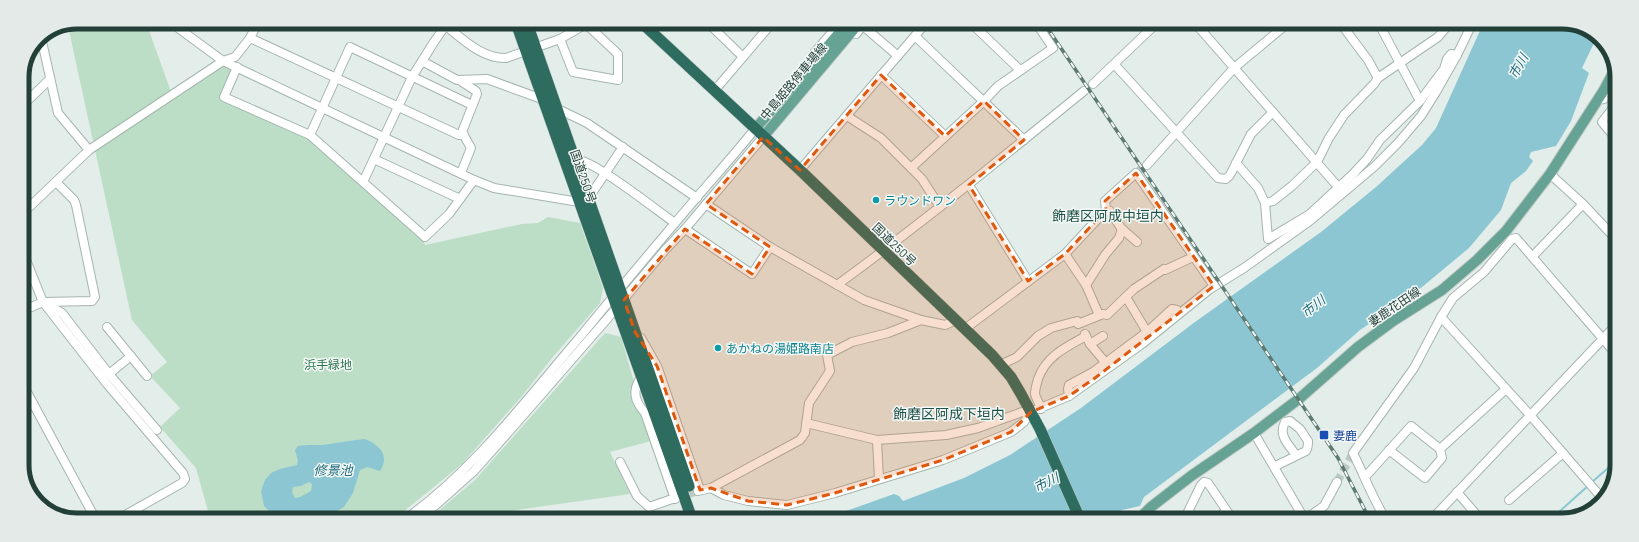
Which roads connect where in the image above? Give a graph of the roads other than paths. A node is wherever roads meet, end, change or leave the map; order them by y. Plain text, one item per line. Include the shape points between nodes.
1 (180, 29) edge
2 (254, 29) edge
3 (442, 29) edge
4 (451, 29) edge
5 (519, 29) edge
6 (528, 29) edge
7 (577, 29) edge
8 (593, 29) edge
9 (649, 29) edge
10 (714, 29) edge
11 (765, 29) edge
12 (835, 29) edge
13 (843, 29) edge
14 (857, 29) edge
15 (868, 29) edge
16 (921, 29) edge
17 (977, 29) edge
18 (1040, 29) edge
19 (1151, 29) edge
20 (1200, 29) edge
21 (1281, 29) edge
22 (1344, 29) edge
23 (1382, 29) edge
24 (1445, 29) edge
25 (1470, 29) edge
26 (915, 36) junction
27 (250, 38) junction
28 (560, 39) junction
29 (42, 44) edge
30 (530, 49) junction
31 (1457, 55) junction
32 (898, 56) junction
33 (743, 57) junction
34 (223, 61) junction
35 (422, 61) junction
36 (1400, 63) junction
37 (1115, 64) junction
38 (236, 67) junction
39 (1234, 68) junction
40 (1020, 70) junction
41 (803, 73) junction
42 (881, 75) junction
43 (336, 77) junction
44 (412, 77) junction
45 (1378, 78) junction
46 (1610, 78) edge
47 (50, 79) junction
48 (462, 80) junction
49 (1093, 84) dead end
50 (715, 90) junction
51 (1084, 91) dead end
52 (1610, 92) edge
53 (543, 97) junction
54 (29, 99) edge
55 (1597, 100) junction
56 (984, 101) junction
57 (1420, 101) junction
58 (472, 105) junction
59 (398, 106) junction
60 (322, 107) junction
61 (558, 109) junction
62 (1273, 112) junction
63 (1610, 112) edge
64 (846, 116) junction
65 (1176, 132) junction
66 (1610, 132) edge
67 (759, 133) junction
68 (310, 135) junction
69 (464, 135) junction
70 (945, 136) junction
71 (384, 137) junction
72 (1024, 140) junction
73 (623, 147) junction
74 (89, 150) junction
75 (374, 159) junction
76 (575, 159) junction
77 (1317, 162) junction
78 (1236, 163) junction
79 (1147, 164) tunnel mouth
80 (911, 168) junction
81 (800, 170) junction
82 (461, 173) junction
83 (605, 174) junction
84 (1550, 174) junction
85 (474, 180) junction
86 (56, 182) junction
87 (363, 182) junction
88 (969, 185) junction
89 (1339, 188) junction
90 (587, 194) junction
91 (697, 198) junction
92 (460, 199) junction
93 (579, 202) junction
94 (1265, 203) junction
95 (706, 204) junction
96 (1583, 204) junction
97 (29, 207) edge
98 (940, 207) junction
99 (1106, 210) junction
100 (1310, 217) junction
101 (675, 223) junction
102 (685, 229) junction
103 (1122, 229) junction
104 (1610, 233) edge
105 (1137, 242) dead end
106 (770, 247) junction
107 (883, 251) junction
108 (1065, 254) junction
109 (1533, 256) junction
110 (1193, 257) junction
111 (29, 267) edge
112 (1028, 281) junction
113 (837, 285) junction
114 (1086, 285) junction
115 (1214, 286) junction
116 (1126, 297) junction
117 (619, 298) junction
118 (43, 302) junction
119 (29, 308) edge
120 (1179, 313) junction
121 (1099, 315) junction
122 (1441, 317) junction
123 (921, 320) junction
124 (956, 320) junction
125 (107, 327) dead end
126 (966, 328) junction
127 (1610, 331) edge
128 (1147, 332) junction
129 (1103, 336) dead end
130 (1602, 339) junction
131 (1090, 344) junction
132 (1610, 348) edge
133 (131, 356) junction
134 (1105, 362) junction
135 (1000, 365) junction
136 (109, 374) junction
137 (147, 376) dead end
138 (1506, 389) junction
139 (29, 396) edge
140 (1069, 396) junction
141 (1036, 410) junction
142 (1530, 416) junction
143 (806, 424) junction
144 (157, 430) dead end
145 (1254, 433) junction
146 (877, 440) junction
147 (1440, 449) junction
148 (1389, 450) junction
149 (1562, 453) junction
150 (1296, 455) dead end
151 (477, 462) junction
152 (620, 462) dead end
153 (1275, 466) junction
154 (1365, 477) junction
155 (879, 479) junction
156 (1337, 482) tunnel mouth
157 (711, 488) junction
158 (1457, 492) junction
159 (688, 495) junction
160 (1599, 495) edge
161 (1509, 500) dead end
162 (1226, 510) junction
163 (92, 513) edge
164 (129, 513) edge
165 (414, 513) edge
166 (425, 513) edge
167 (691, 513) edge
168 (697, 513) edge
169 (1077, 513) edge
170 (1146, 513) edge
171 (1190, 513) edge
172 (1223, 513) edge
173 (1228, 513) edge
174 (1301, 513) edge
175 (1314, 513) edge
176 (1382, 513) edge
177 (1438, 513) edge
178 (1475, 513) edge

1 - 34 street
2 - 27 street
3 - 35 street
4 - 30 street via 481,52 501,58
5 - 30 highway, 国道250号
6 - 30 highway, 国道250号
7 - 28 street
8 - 28 street via 618,54 618,80 573,72
9 - 50 highway, 国道250号
10 - 33 street
11 - 33 street
12 - 41 street via 815,52
13 - 41 main road, 中島姫路停車場線
14 - 67 main road, 中島姫路停車場線
15 - 32 street
16 - 26 street
17 - 40 street
18 - 40 street via 1053,48
19 - 37 street
20 - 39 street
21 - 39 street
22 - 45 street via 1368,60
23 - 36 street
24 - 36 street via 1438,37
25 - 31 street
26 - 32 street
26 - 56 street
27 - 34 street via 235,57
27 - 43 street
28 - 30 street
29 - 47 street
30 - 53 highway, 国道250号
30 - 61 highway, 国道250号
31 - 57 street via 1451,54 1444,69
31 - 100 street via 1420,116 1398,143 1375,166
32 - 42 street
33 - 50 street
34 - 38 street
34 - 74 street
35 - 44 street
35 - 48 street via 457,80
36 - 45 street
36 - 57 street
37 - 49 street
37 - 65 street
38 - 60 street
38 - 68 street via 224,98
39 - 62 street
39 - 65 street
40 - 56 street via 998,86
41 - 67 main road, 中島姫路停車場線
42 - 64 street
42 - 70 street
43 - 44 street via 350,47
43 - 59 street
43 - 60 street
44 - 58 street
44 - 59 street
45 - 77 street via 1344,115
46 - 55 main road, 妻鹿花田線
47 - 54 street
47 - 74 street via 58,113
48 - 53 street via 487,78 513,90
48 - 58 street via 476,90
50 - 67 highway, 国道250号
51 - 72 street
52 - 55 street via 1604,99
53 - 93 highway, 国道250号
55 - 84 main road, 妻鹿花田線
56 - 70 street
56 - 72 street
57 - 89 street via 1380,140 1367,159
58 - 69 street via 462,132
59 - 69 street
59 - 71 street
60 - 68 street
60 - 71 street
61 - 73 street via 587,123
61 - 76 highway, 国道250号
62 - 77 street
62 - 78 street via 1250,134
63 - 66 street via 1602,122
64 - 80 street via 881,138
64 - 81 street
65 - 78 street via 1218,178 1226,179
65 - 79 street
67 - 81 highway, 国道250号
67 - 91 street
67 - 95 street
68 - 87 street
69 - 82 street via 471,148
70 - 80 street
71 - 75 street
71 - 82 street
72 - 88 street
73 - 83 street
73 - 91 street
74 - 86 street
75 - 87 street
75 - 92 street
76 - 83 street via 582,160
76 - 90 highway, 国道250号
77 - 89 street
77 - 94 street via 1273,201
78 - 94 street via 1258,188
80 - 98 street via 922,179
81 - 107 highway, 国道250号
82 - 85 street
83 - 90 street via 594,190
83 - 101 street
84 - 96 street
84 - 145 main road, 妻鹿花田線 via 1506,231 1466,270 1442,290 1358,347 1300,398
85 - 92 street
85 - 93 street via 494,188
86 - 97 street
86 - 118 street via 76,205 95,297 92,301
87 - 92 street via 425,237 441,223
88 - 98 street
88 - 112 street
89 - 100 street
90 - 117 highway, 国道250号
91 - 101 street
93 - 117 highway, 国道250号
94 - 100 street via 1268,239
95 - 102 street
95 - 106 street
96 - 104 street
96 - 109 street
98 - 107 street
99 - 103 street via 1110,211
99 - 108 street
99 - 110 street via 1105,201 1136,173
100 - 115 street via 1244,268
101 - 117 street
102 - 106 street via 752,274
102 - 117 street
103 - 105 street
103 - 114 street via 1119,238
106 - 113 street
107 - 113 street
107 - 124 highway, 国道250号
108 - 112 street
108 - 114 street
109 - 122 street via 1516,238 1512,239 1484,272 1453,298
109 - 130 street
110 - 115 street
110 - 116 street via 1164,269
111 - 118 street
112 - 126 street
113 - 123 street via 864,300
114 - 121 street
115 - 120 street
116 - 121 street via 1107,315
116 - 128 street
117 - 151 street
117 - 159 highway, 国道250号 via 635,332
117 - 159 highway, 国道250号 via 641,377
118 - 119 street
118 - 136 street via 62,313
118 - 164 street via 107,384 183,473 185,479 182,483
120 - 128 street via 1172,310
120 - 140 street via 1142,344
121 - 135 street via 1078,324 1077,321 1051,328 1038,336 1017,356
122 - 138 street
122 - 154 street via 1414,368 1353,453
123 - 124 street via 945,325
123 - 143 street via 888,333 852,342 827,355 830,371 809,403
124 - 126 highway, 国道250号
125 - 133 street
126 - 135 highway, 国道250号
127 - 130 street
128 - 134 street
129 - 131 street
130 - 132 street
130 - 142 street
131 - 134 street
131 - 141 street via 1085,335 1048,360 1037,383
133 - 136 street
133 - 137 street
134 - 140 street via 1069,385
135 - 141 highway, 国道250号
136 - 144 street
138 - 142 street
138 - 147 street
139 - 163 street
140 - 141 street
141 - 146 street via 946,435
141 - 155 street via 1011,432 943,460
141 - 169 highway, 国道250号 via 1040,429
142 - 149 street
142 - 158 street
143 - 146 street
143 - 157 street via 805,433 800,440
145 - 153 street
145 - 170 main road, 妻鹿花田線 via 1192,476
146 - 155 street
147 - 148 street via 1410,426
147 - 148 street via 1442,458 1425,478
148 - 154 street
149 - 160 street
149 - 161 street
150 - 153 street
151 - 165 street
151 - 166 street via 437,504
152 - 159 street via 637,496 649,507
153 - 174 street
154 - 176 street
155 - 157 street via 787,505 748,501
156 - 175 street via 1324,506
157 - 159 street
158 - 177 street
158 - 178 street
159 - 167 highway, 国道250号
159 - 168 highway, 国道250号
162 - 171 street via 1208,483 1204,482
162 - 172 street
162 - 173 street

